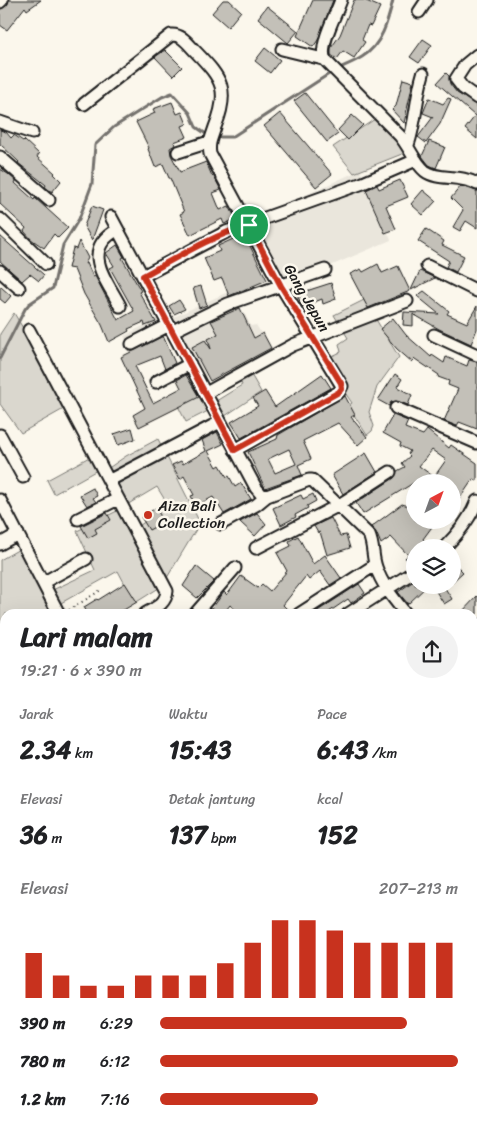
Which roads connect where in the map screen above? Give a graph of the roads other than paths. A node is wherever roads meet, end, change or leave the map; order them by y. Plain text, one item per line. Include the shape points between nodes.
1 (341, 0) edge
2 (427, 0) edge
3 (419, 12) dead end
4 (282, 49) dead end
5 (477, 55) edge
6 (325, 61) junction
7 (424, 74) dead end
8 (477, 98) edge
9 (84, 104) dead end
10 (0, 122) edge
11 (32, 133) dead end
12 (210, 141) junction
13 (408, 145) junction
14 (178, 152) dead end
15 (0, 157) edge
16 (416, 160) junction
17 (477, 184) edge
18 (49, 200) dead end
19 (111, 217) dead end
20 (0, 219) edge
21 (249, 225) junction
22 (118, 230) junction
23 (46, 264) dead end
24 (427, 266) dead end
25 (325, 270) dead end
26 (0, 271) edge
27 (143, 276) junction
28 (281, 286) junction
29 (18, 288) dead end
30 (477, 291) edge
31 (408, 302) dead end
32 (120, 306) dead end
33 (171, 328) junction
34 (29, 330) dead end
35 (434, 335) dead end
36 (311, 337) junction
37 (132, 344) dead end
38 (477, 355) edge
39 (190, 364) junction
40 (156, 382) dead end
41 (206, 393) junction
42 (396, 408) dead end
43 (220, 422) junction
44 (2, 442) edge
45 (477, 443) edge
46 (235, 450) junction
47 (390, 472) dead end
48 (23, 477) dead end
49 (110, 480) junction
50 (267, 496) junction
51 (118, 499) junction
52 (0, 500) edge
53 (477, 501) edge
54 (340, 505) junction
55 (78, 519) dead end
56 (221, 524) dead end
57 (18, 534) junction
58 (452, 539) edge
59 (0, 544) edge
60 (256, 548) dead end
61 (86, 559) dead end
62 (375, 565) junction
63 (235, 568) dead end
64 (406, 577) edge
65 (44, 582) junction
66 (386, 589) junction
67 (57, 609) edge
68 (153, 609) edge
69 (200, 609) edge
70 (307, 609) edge
71 (356, 609) edge
72 (402, 609) edge

1 - 6 street via 324,45
2 - 3 street
4 - 6 street
5 - 8 street via 456,79
6 - 13 street
7 - 13 street
9 - 12 street via 171,35 176,35 183,38 221,83 224,98
10 - 11 street
12 - 14 street
12 - 21 street, Gang Jepun via 210,154
13 - 16 street
15 - 18 street
16 - 17 street via 426,172 468,179
16 - 21 street
19 - 22 street
20 - 23 street
21 - 27 street via 204,242
21 - 28 street, Gang Jepun
22 - 27 street
22 - 32 street via 102,240 97,258
24 - 30 street
25 - 28 street
26 - 29 street
27 - 33 street
28 - 33 street
28 - 36 street, Gang Jepun
31 - 36 street
33 - 37 street
33 - 39 street
34 - 49 street
35 - 38 street
36 - 41 street
36 - 46 street, Gang Jepun via 342,386 339,392
39 - 40 street
39 - 41 street
41 - 43 street
42 - 45 street
43 - 46 street
43 - 49 street
44 - 48 street
46 - 50 street via 256,488
47 - 54 street
49 - 51 street
50 - 54 street via 309,480
50 - 56 street
51 - 55 street
51 - 68 street via 167,591 165,601
52 - 57 street
53 - 58 street
54 - 60 street
54 - 62 street via 369,535 374,545
57 - 59 street
57 - 65 street
61 - 65 street
62 - 66 street
62 - 70 street
63 - 69 street
64 - 66 street
65 - 67 street
66 - 71 street
66 - 72 street

